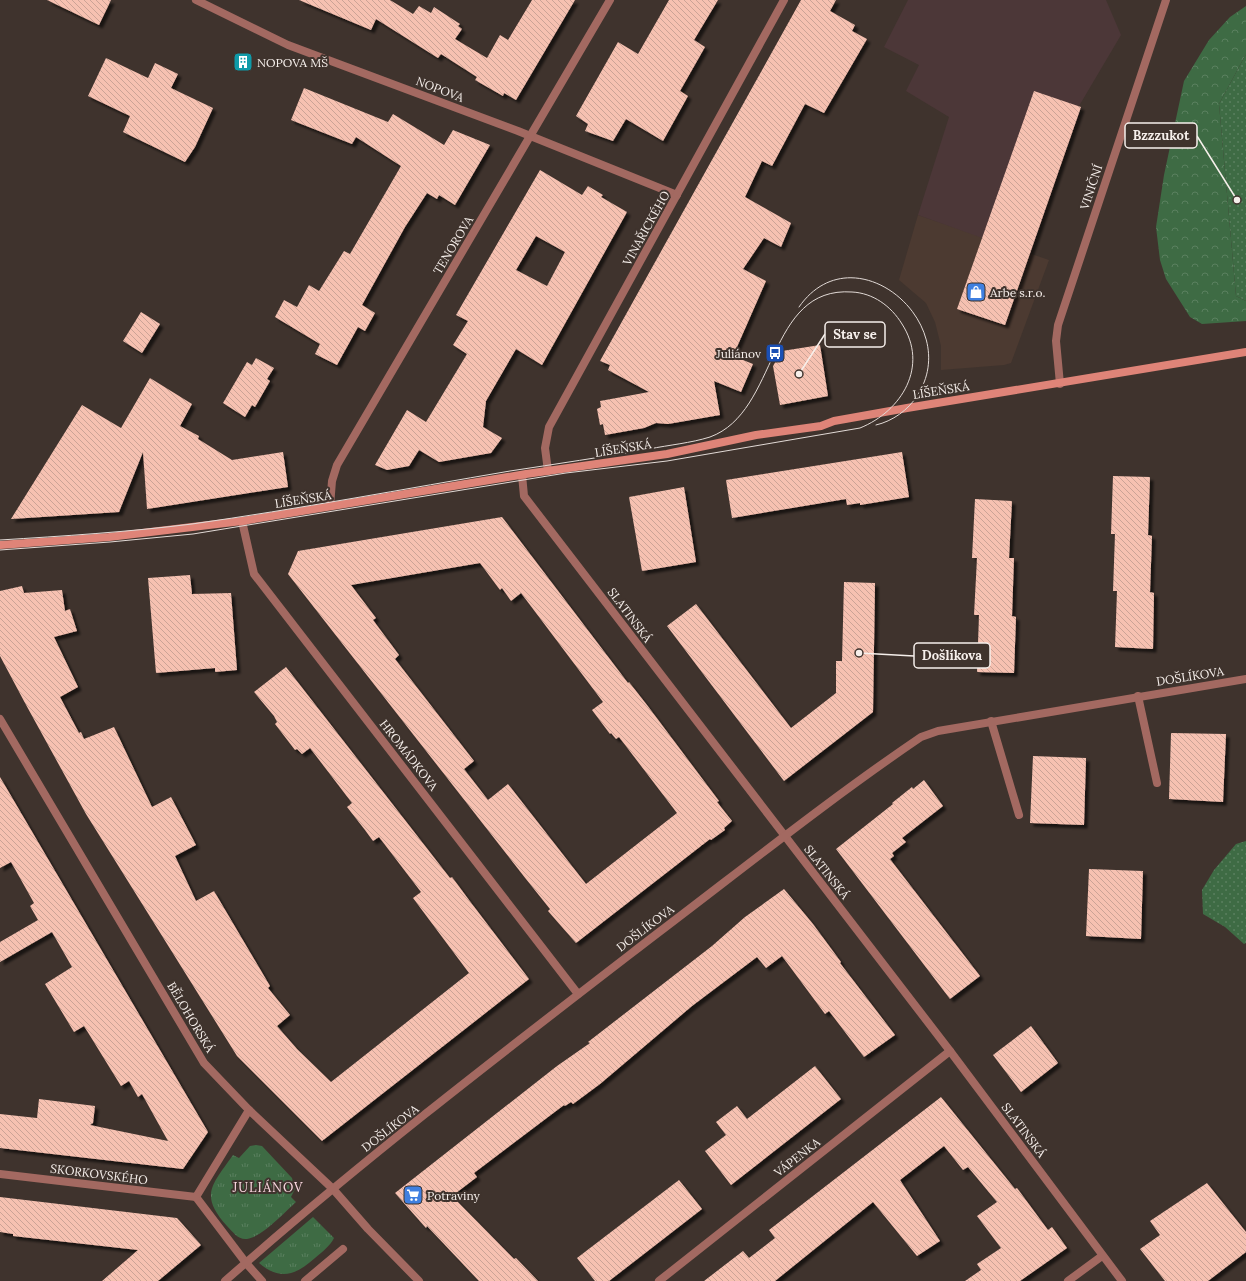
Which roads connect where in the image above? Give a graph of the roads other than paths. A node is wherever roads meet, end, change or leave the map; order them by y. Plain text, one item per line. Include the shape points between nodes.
1 (196, 0) edge
2 (610, 0) edge
3 (784, 0) edge
4 (1166, 0) edge
5 (531, 136) junction
6 (677, 196) junction
7 (1246, 352) edge
8 (1060, 384) junction
9 (548, 471) junction
10 (522, 475) junction
11 (330, 506) junction
12 (242, 521) junction
13 (0, 545) edge
14 (1246, 678) edge
15 (1138, 696) junction
16 (0, 719) edge
17 (991, 721) junction
18 (1157, 783) dead end
19 (1019, 815) dead end
20 (785, 836) junction
21 (578, 994) junction
22 (950, 1051) junction
23 (249, 1110) junction
24 (0, 1174) edge
25 (333, 1189) junction
26 (196, 1197) junction
27 (343, 1249) dead end
28 (1102, 1256) junction
29 (246, 1263) junction
30 (225, 1281) edge
31 (262, 1281) edge
32 (305, 1281) edge
33 (419, 1281) edge
34 (659, 1281) edge
35 (1068, 1281) edge
36 (1122, 1281) edge

1 - 5 street, NOPOVA via 288,45
2 - 5 street, TENOROVA
3 - 6 street, VINAŘICKÉHO
4 - 8 street, VINIČNÍ via 1058,325 1056,342
5 - 6 street, NOPOVA
5 - 11 street, TENOROVA via 336,465
6 - 9 street, VINAŘICKÉHO via 549,427 545,448
7 - 8 street, LÍŠEŇSKÁ
8 - 9 street, LÍŠEŇSKÁ via 907,408 667,454
9 - 10 street, LÍŠEŇSKÁ
10 - 11 street, LÍŠEŇSKÁ
10 - 20 street, SLATINSKÁ via 524,496
11 - 12 street, LÍŠEŇSKÁ
12 - 13 street, LÍŠEŇSKÁ via 124,536
12 - 21 street, HROMÁDKOVA via 254,574
14 - 15 street, DOŠLÍKOVA
15 - 17 street, DOŠLÍKOVA
15 - 18 street
16 - 23 street, BĚLOHORSKÁ via 204,1063
17 - 19 street
17 - 20 street, DOŠLÍKOVA via 938,730 921,738
20 - 21 street, DOŠLÍKOVA
20 - 22 street, SLATINSKÁ
21 - 25 street, DOŠLÍKOVA
22 - 28 street, SLATINSKÁ
22 - 34 street, VÁPENKA
23 - 25 street, BĚLOHORSKÁ
23 - 26 street
24 - 26 street, SKORKOVSKÉHO
25 - 29 street, DOŠLÍKOVA
25 - 33 street, BĚLOHORSKÁ
26 - 29 street
27 - 32 street
28 - 35 street
28 - 36 street, SLATINSKÁ
29 - 30 street, DOŠLÍKOVA
29 - 31 street

